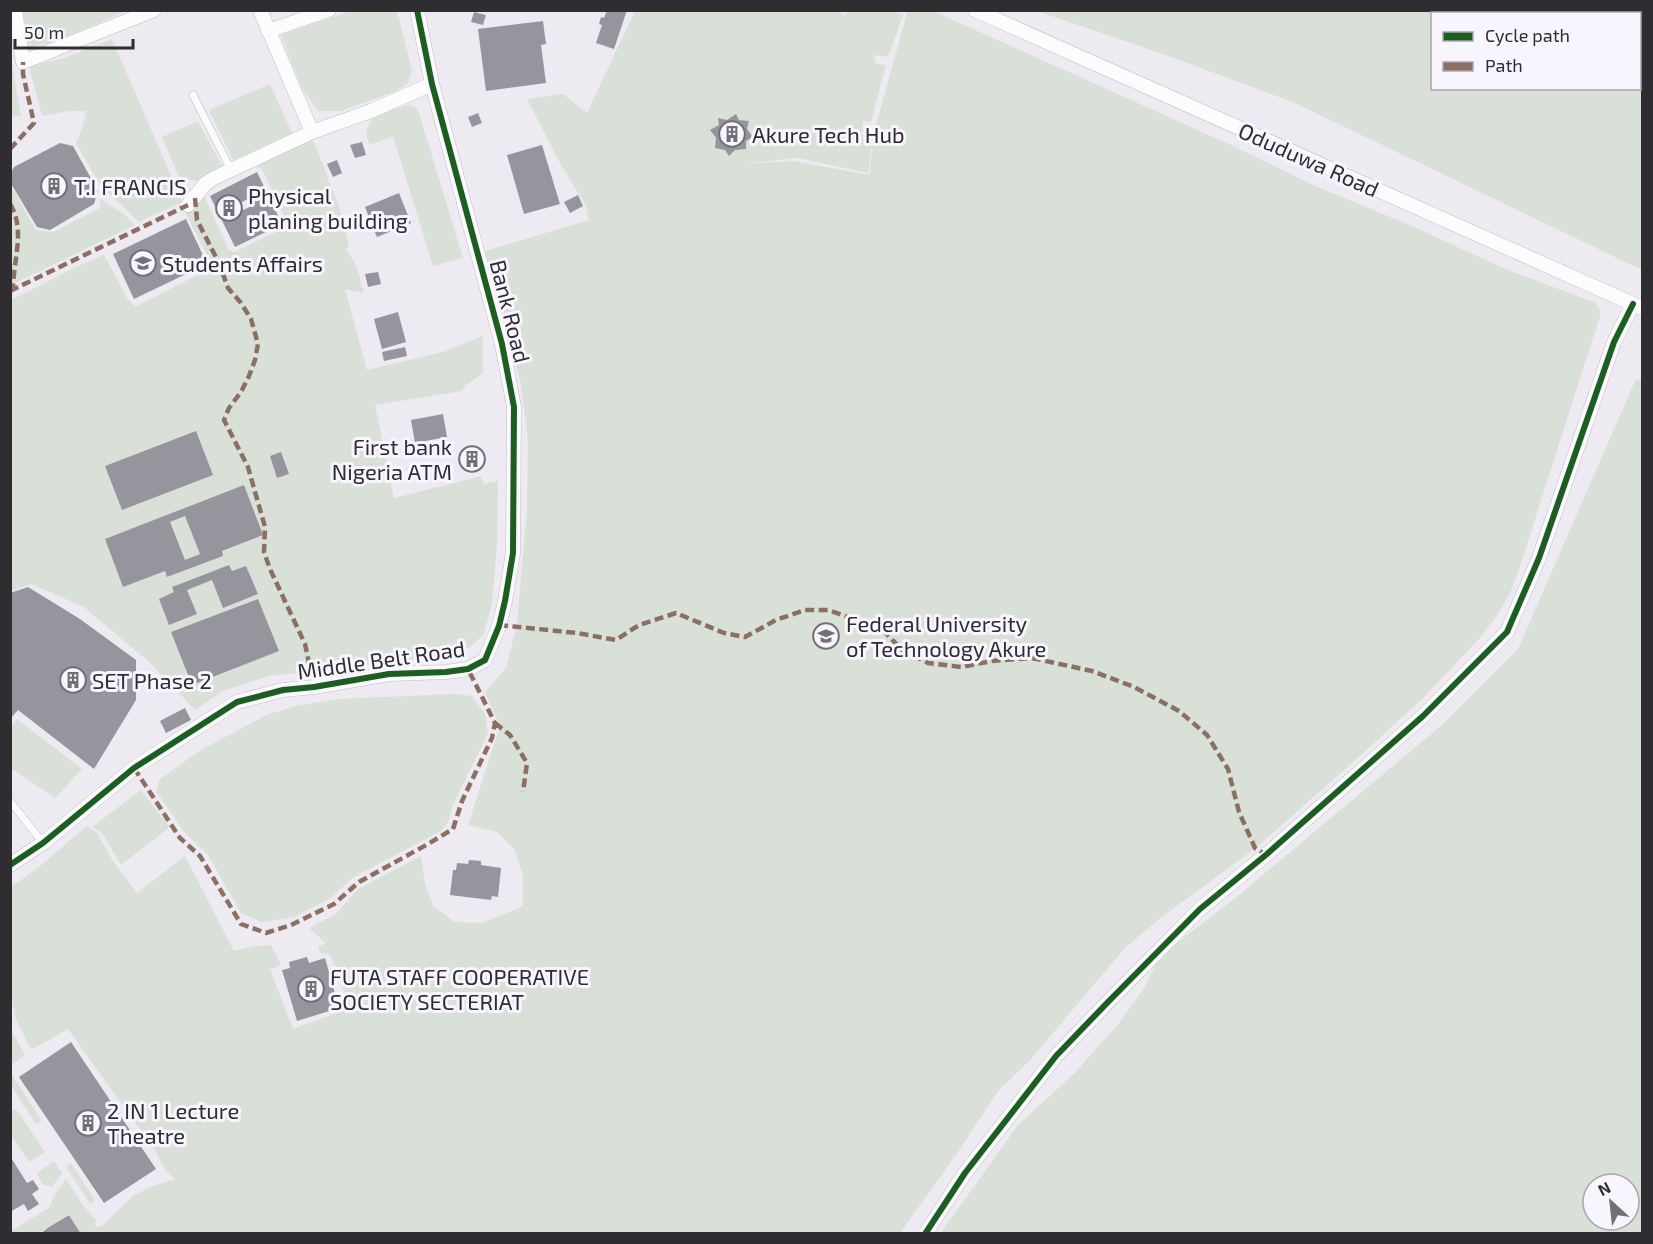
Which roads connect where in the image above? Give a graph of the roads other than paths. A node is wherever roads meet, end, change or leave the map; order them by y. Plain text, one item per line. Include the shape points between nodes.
1 (15, 10) edge
2 (154, 10) edge
3 (260, 10) edge
4 (329, 10) edge
5 (417, 10) edge
6 (975, 10) edge
7 (268, 31) junction
8 (432, 84) junction
9 (193, 95) dead end
10 (312, 132) junction
11 (231, 170) junction
12 (188, 205) dead end
13 (1638, 306) edge
14 (498, 626) joint
15 (10, 801) edge
16 (44, 843) junction
17 (10, 866) edge
18 (925, 1233) edge

1 - 2 street via 23,62
3 - 7 street
4 - 7 street
5 - 8 street, Bank Road
6 - 13 street, Oduduwa Road
7 - 10 street
8 - 10 street
8 - 14 street, Bank Road via 502,344 513,407 513,553
9 - 11 lane
10 - 11 street
11 - 12 street via 205,184
13 - 18 street via 1614,342 1543,548 1507,632 1423,716 1200,909 1056,1056 965,1173
14 - 16 street, Middle Belt Road via 485,660 468,669 389,674 283,690 237,702 134,768
15 - 16 lane
16 - 17 street, Middle Belt Road

